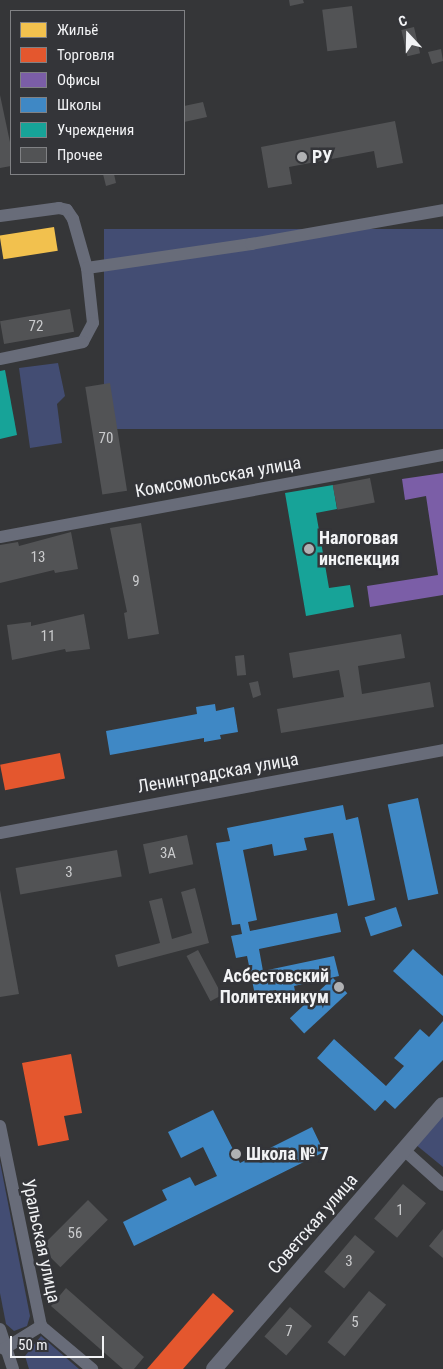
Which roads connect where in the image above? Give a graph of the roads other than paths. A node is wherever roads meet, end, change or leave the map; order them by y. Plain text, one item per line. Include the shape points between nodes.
1 (443, 210) edge
2 (0, 216) edge
3 (86, 268) junction
4 (0, 359) edge
5 (443, 455) edge
6 (0, 536) edge
7 (443, 750) edge
8 (0, 833) edge
9 (443, 1105) edge
10 (0, 1126) edge
11 (404, 1150) junction
12 (443, 1185) edge
13 (41, 1326) junction
14 (0, 1329) edge
15 (4, 1349) junction
16 (13, 1369) edge
17 (92, 1369) edge
18 (214, 1369) edge

1 - 3 street via 251,244
2 - 3 street via 59,208 67,210 73,219
3 - 4 street via 93,323 83,342
5 - 6 street, Комсомольская улица
7 - 8 street, Ленинградская улица
9 - 11 street, Советская улица
10 - 13 street, Уральская улица
11 - 12 street
11 - 18 street, Советская улица
13 - 15 street
13 - 17 street, Уральская улица
14 - 15 street
15 - 16 street

